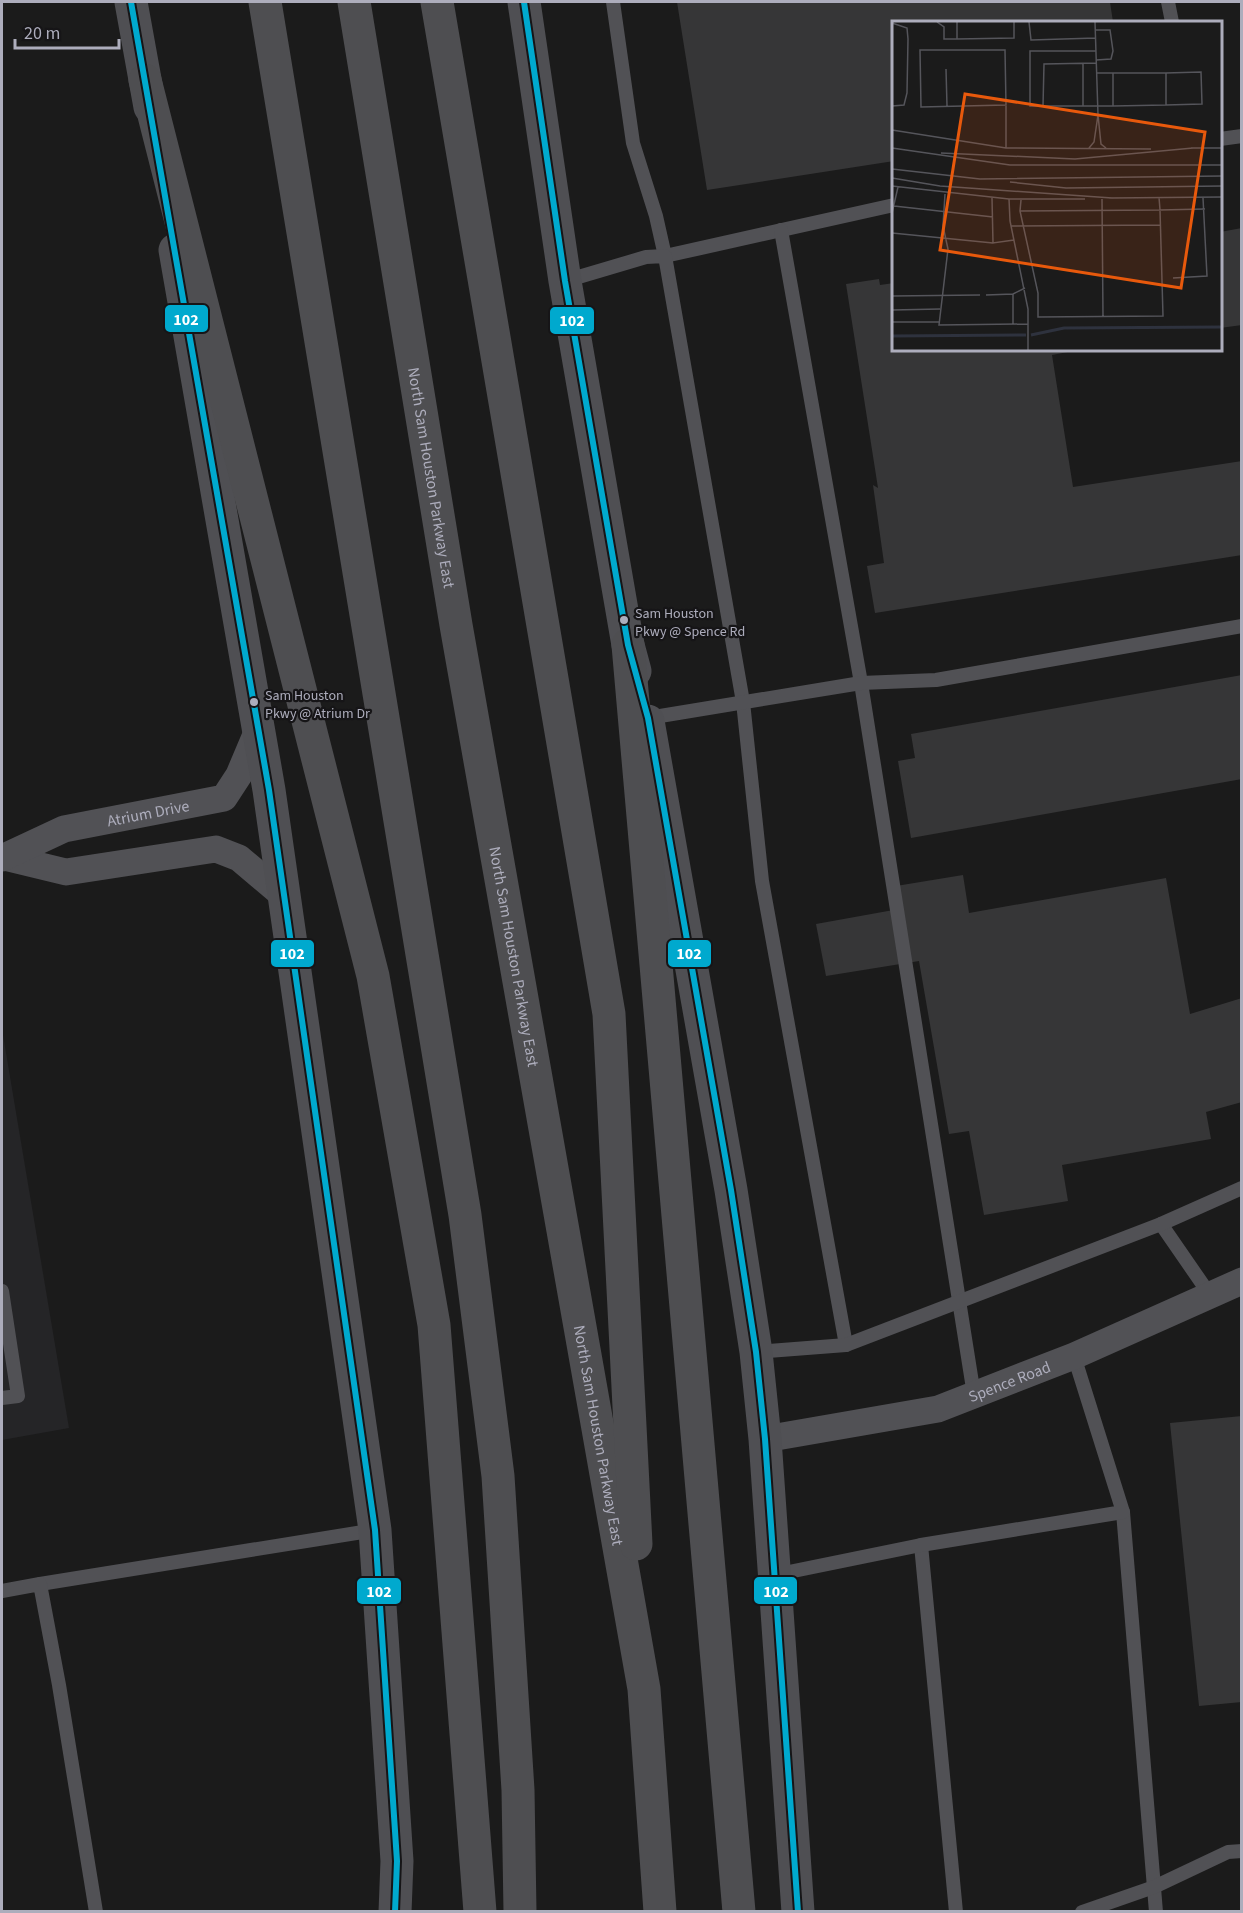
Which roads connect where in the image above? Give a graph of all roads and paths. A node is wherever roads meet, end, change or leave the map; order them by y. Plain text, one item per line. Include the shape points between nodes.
1 (131, 2) edge
2 (265, 2) edge
3 (354, 2) edge
4 (437, 2) edge
5 (524, 2) edge
6 (613, 2) edge
7 (1168, 2) edge
8 (1172, 21) edge
9 (145, 80) junction
10 (1242, 136) edge
11 (1222, 139) edge
12 (892, 205) edge
13 (781, 230) junction
14 (665, 256) junction
15 (565, 281) junction
16 (1242, 626) edge
17 (628, 645) junction
18 (861, 683) junction
19 (743, 702) junction
20 (648, 718) junction
21 (258, 730) junction
22 (3, 857) edge
23 (284, 896) junction
24 (1242, 1188) edge
25 (1161, 1224) junction
26 (1242, 1281) edge
27 (2, 1291) edge
28 (1210, 1295) junction
29 (959, 1302) junction
30 (846, 1346) junction
31 (756, 1352) junction
32 (1074, 1356) junction
33 (974, 1395) junction
34 (2, 1398) edge
35 (765, 1439) junction
36 (1123, 1512) junction
37 (375, 1530) junction
38 (921, 1545) junction
39 (774, 1575) junction
40 (40, 1584) junction
41 (2, 1591) edge
42 (644, 1689) junction
43 (1242, 1851) edge
44 (1154, 1887) junction
45 (96, 1911) edge
46 (395, 1911) edge
47 (480, 1911) edge
48 (520, 1911) edge
49 (660, 1911) edge
50 (739, 1911) edge
51 (798, 1911) edge
52 (956, 1911) edge
53 (1082, 1911) edge
54 (1156, 1911) edge

1 - 9 main road
2 - 48 highway via 467,1226 498,1476 518,1790
3 - 42 highway, North Sam Houston Parkway East via 456,625
4 - 42 highway via 609,1014
5 - 15 main road
6 - 14 lane via 633,143
7 - 8 lane
9 - 21 main road
9 - 47 highway via 373,976 434,1325
10 - 11 lane
12 - 13 lane
13 - 14 lane
13 - 18 lane
14 - 15 lane via 646,257
14 - 19 lane
15 - 17 main road
16 - 18 lane via 936,680
17 - 20 main road
17 - 50 highway
18 - 19 lane
18 - 29 lane
19 - 20 lane
19 - 30 lane via 762,881
20 - 31 main road
21 - 22 street, Atrium Drive via 239,775 224,798 64,829
21 - 23 main road
22 - 23 street, Atrium Drive via 66,872 216,849 238,858
23 - 37 main road
24 - 25 lane
25 - 28 lane
25 - 29 lane
26 - 28 street, Spence Road
27 - 34 lane via 18,1396
28 - 32 street, Spence Road
29 - 30 lane
29 - 33 lane
30 - 31 lane
31 - 35 main road
32 - 33 street, Spence Road
32 - 36 lane
33 - 35 street, Spence Road via 938,1409
35 - 39 main road
36 - 38 lane
36 - 44 lane
37 - 40 lane
37 - 46 main road via 397,1861
38 - 39 lane
38 - 52 lane
39 - 51 main road
40 - 41 lane
40 - 45 lane
42 - 49 highway, North Sam Houston Parkway East
43 - 44 lane via 1228,1852
44 - 53 lane
44 - 54 lane

